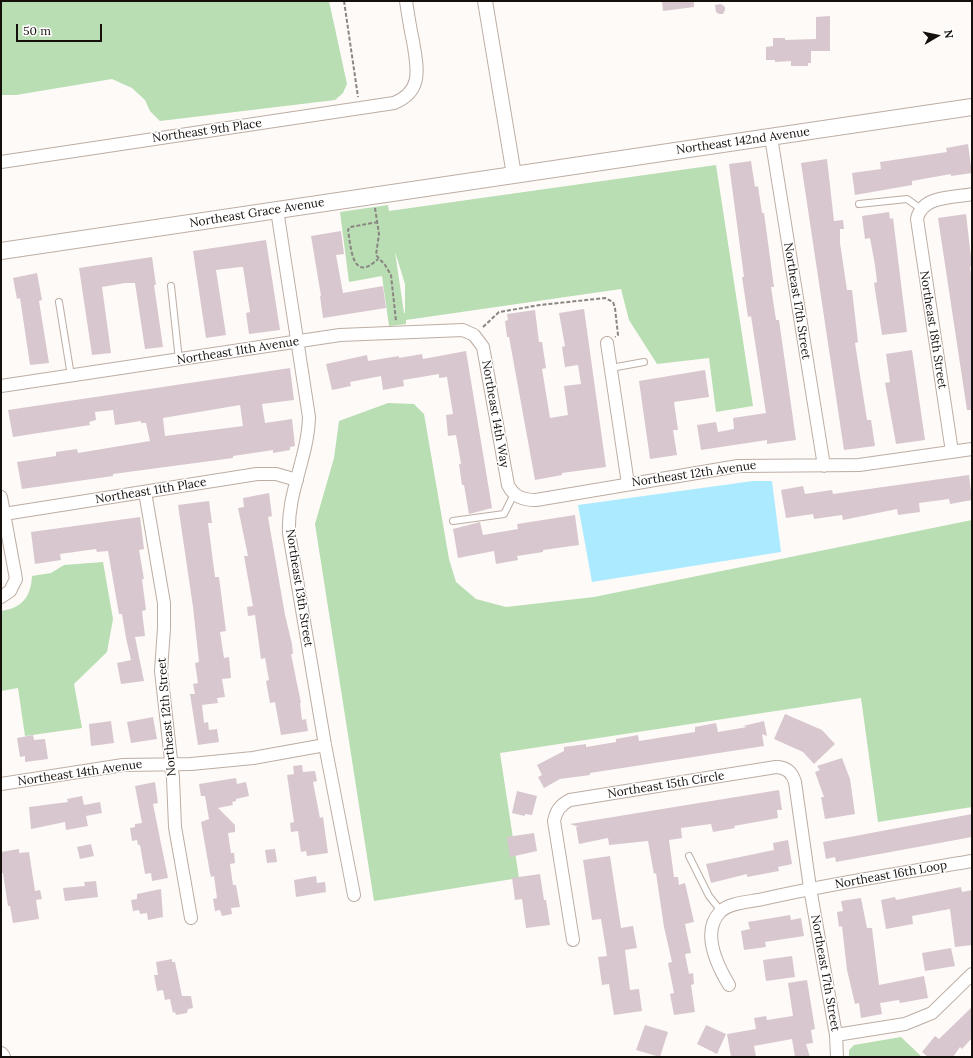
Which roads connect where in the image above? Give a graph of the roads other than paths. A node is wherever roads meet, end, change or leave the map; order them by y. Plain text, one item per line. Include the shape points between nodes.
1 (406, 1) edge
2 (485, 1) edge
3 (972, 107) edge
4 (771, 137) junction
5 (1, 162) edge
6 (514, 175) junction
7 (972, 194) edge
8 (859, 204) dead end
9 (921, 209) junction
10 (277, 210) junction
11 (1, 251) edge
12 (171, 286) dead end
13 (59, 302) dead end
14 (474, 335) joint
15 (296, 342) junction
16 (607, 343) road end
17 (179, 360) junction
18 (644, 362) dead end
19 (611, 368) junction
20 (71, 376) junction
21 (1, 386) edge
22 (972, 449) edge
23 (952, 452) junction
24 (824, 466) junction
25 (297, 480) junction
26 (628, 484) junction
27 (145, 492) junction
28 (514, 494) junction
29 (1, 497) edge
30 (4, 514) junction
31 (453, 521) dead end
32 (5, 594) edge
33 (325, 745) junction
34 (171, 763) junction
35 (1, 784) edge
36 (689, 856) dead end
37 (972, 861) edge
38 (810, 888) junction
39 (354, 895) dead end
40 (721, 910) junction
41 (191, 918) dead end
42 (573, 940) dead end
43 (972, 974) edge
44 (729, 985) dead end
45 (836, 1035) junction
46 (1, 1054) edge
47 (3, 1057) edge
48 (837, 1057) edge

1 - 5 street, Northeast 9th Place via 417,72 410,92 394,103
2 - 6 street
3 - 4 main road, Northeast 142nd Avenue
4 - 6 main road, Northeast 142nd Avenue
4 - 24 street, Northeast 17th Street
6 - 10 main road, Northeast Grace Avenue
7 - 9 street via 931,201
8 - 9 lane via 907,199
9 - 23 street, Northeast 18th Street via 917,224
10 - 11 main road, Northeast Grace Avenue
10 - 15 street, Northeast 13th Street
12 - 17 lane
13 - 20 lane
14 - 15 street, Northeast 11th Avenue via 463,330 354,334
14 - 28 street, Northeast 14th Way via 482,347 506,480
15 - 17 street, Northeast 11th Avenue
15 - 25 street, Northeast 13th Street via 308,416 307,444
16 - 19 street
17 - 20 street, Northeast 11th Avenue
18 - 19 lane
19 - 26 street
20 - 21 street, Northeast 11th Avenue
22 - 23 street, Northeast 12th Avenue
23 - 24 street, Northeast 12th Avenue via 860,465
24 - 26 street, Northeast 12th Avenue via 738,466
25 - 27 street, Northeast 11th Place via 282,475 264,474
25 - 33 street, Northeast 13th Street via 289,514 289,533
26 - 28 street, Northeast 12th Avenue via 536,500 523,499
27 - 30 street, Northeast 11th Place
27 - 34 street, Northeast 12th Street via 164,603 161,671
28 - 31 lane via 504,514
29 - 30 street
30 - 32 street via 16,574 15,583
33 - 34 street, Northeast 14th Avenue via 253,758 191,764
33 - 39 street, Northeast 13th Street
34 - 35 street, Northeast 14th Avenue via 122,765
34 - 41 street, Northeast 12th Street via 176,843
36 - 40 lane via 709,896
37 - 38 street, Northeast 16th Loop
38 - 40 street, Northeast 16th Loop via 735,904
38 - 42 street, Northeast 15th Circle via 795,782 792,774 785,768 776,767 570,800 559,808 554,821
38 - 45 street, Northeast 17th Street
40 - 44 street via 713,924 712,940 719,968
43 - 45 street via 932,1013 905,1024
45 - 48 street, Northeast 17th Street
46 - 47 street

